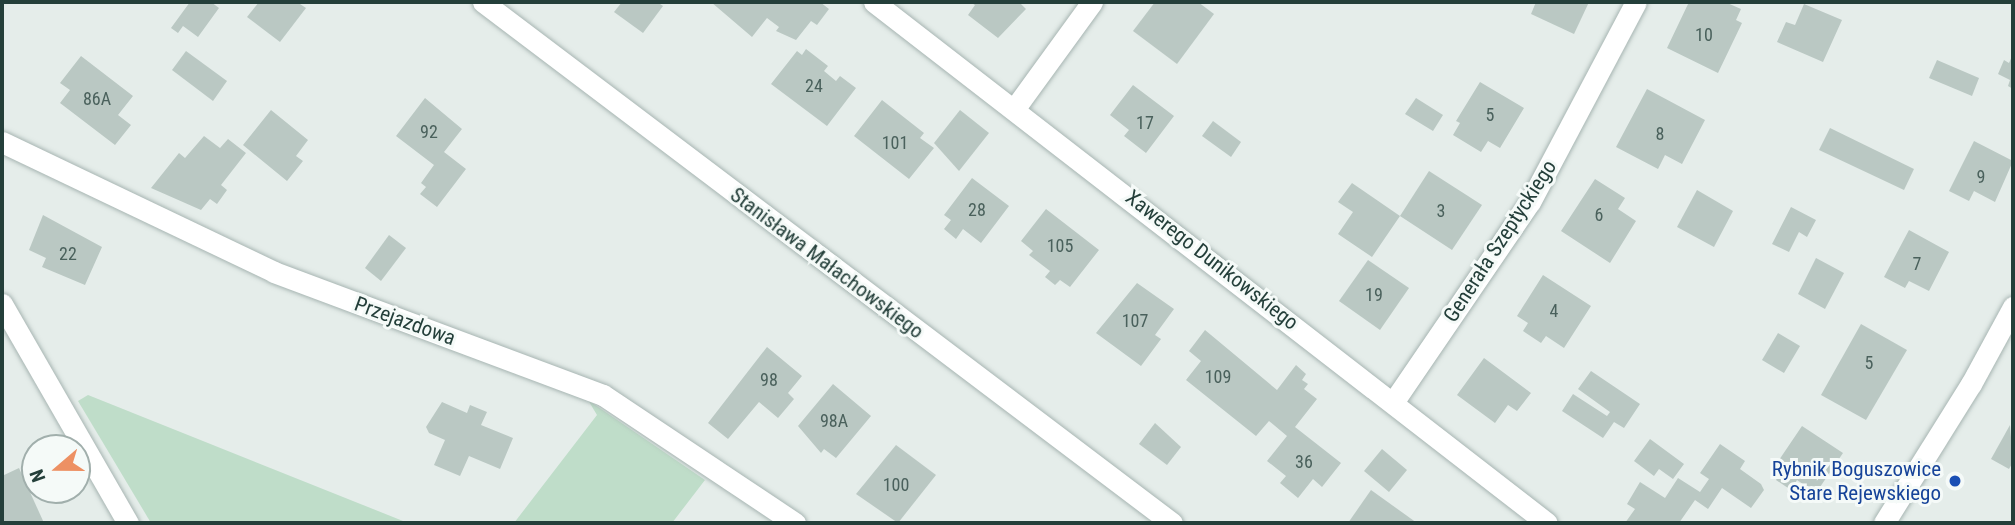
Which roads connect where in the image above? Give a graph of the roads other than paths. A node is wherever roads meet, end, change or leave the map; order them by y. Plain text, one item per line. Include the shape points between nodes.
1 (483, 2) edge
2 (874, 2) edge
3 (1092, 2) edge
4 (1636, 2) edge
5 (1015, 108) junction
6 (2, 142) edge
7 (2, 304) edge
8 (2013, 307) edge
9 (1394, 401) junction
10 (128, 523) edge
11 (795, 523) edge
12 (1172, 523) edge
13 (1547, 523) edge
14 (1884, 523) edge

1 - 12 street, Stanisława Małachowskiego
2 - 5 street, Xawerego Dunikowskiego
3 - 5 street
4 - 9 street, Generała Szeptyckiego via 1530,202
5 - 9 street, Xawerego Dunikowskiego
6 - 11 street, Przejazdowa via 274,272 603,395
7 - 10 street
8 - 14 street via 1972,384
9 - 13 street, Xawerego Dunikowskiego

